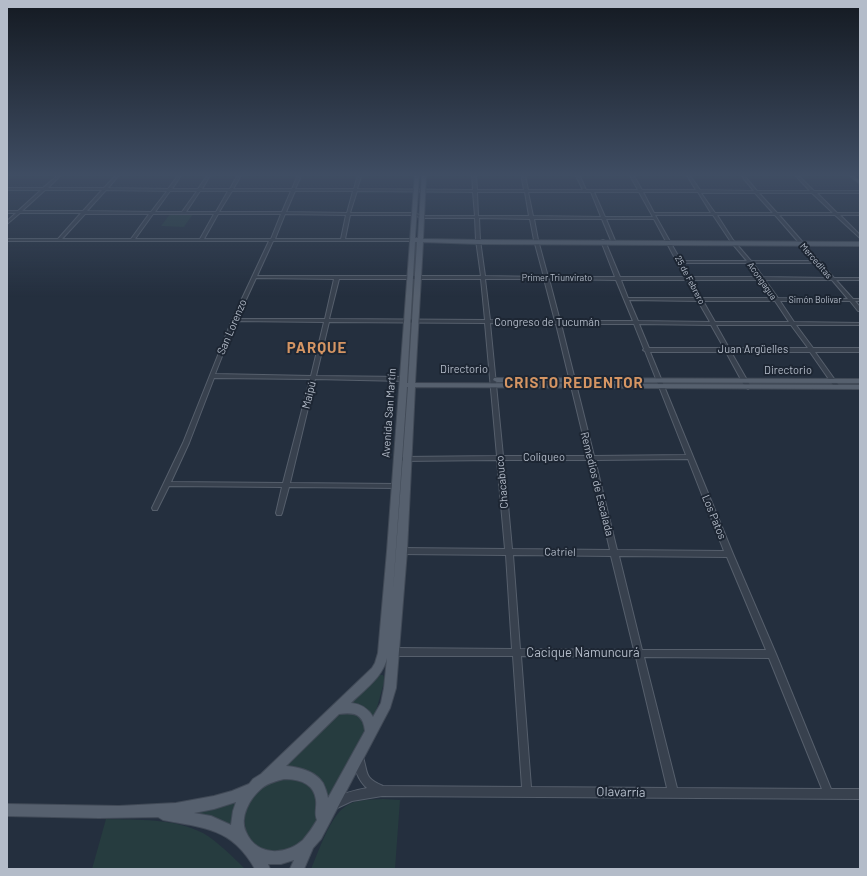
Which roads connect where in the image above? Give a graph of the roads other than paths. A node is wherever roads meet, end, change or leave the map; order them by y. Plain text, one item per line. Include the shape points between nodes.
1 (284, 214) edge
2 (348, 214) edge
3 (414, 214) edge
4 (15, 215) edge
5 (83, 215) edge
6 (150, 215) edge
7 (216, 215) edge
8 (416, 215) edge
9 (531, 215) edge
10 (603, 215) edge
11 (689, 215) edge
12 (716, 215) edge
13 (769, 215) edge
14 (776, 215) junction
15 (783, 215) edge
16 (838, 215) edge
17 (655, 216) junction
18 (422, 217) junction
19 (476, 217) junction
20 (532, 218) junction
21 (604, 218) junction
22 (7, 223) edge
23 (860, 237) edge
24 (7, 240) edge
25 (59, 240) junction
26 (132, 240) junction
27 (201, 240) junction
28 (272, 240) junction
29 (343, 240) junction
30 (412, 240) junction
31 (420, 241) junction
32 (478, 241) junction
33 (537, 241) junction
34 (603, 242) junction
35 (614, 242) junction
36 (669, 242) junction
37 (733, 242) junction
38 (800, 242) junction
39 (860, 242) edge
40 (680, 262) junction
41 (750, 262) junction
42 (818, 262) junction
43 (254, 277) junction
44 (337, 277) junction
45 (414, 277) junction
46 (483, 277) junction
47 (547, 277) junction
48 (618, 278) junction
49 (688, 278) junction
50 (761, 278) junction
51 (832, 279) junction
52 (860, 279) edge
53 (627, 299) junction
54 (700, 299) junction
55 (776, 300) junction
56 (851, 300) junction
57 (860, 300) edge
58 (860, 310) edge
59 (234, 320) junction
60 (326, 322) junction
61 (411, 322) junction
62 (488, 322) junction
63 (558, 322) junction
64 (635, 323) junction
65 (713, 323) junction
66 (792, 323) junction
67 (860, 324) edge
68 (727, 349) junction
69 (646, 350) junction
70 (811, 350) junction
71 (860, 350) edge
72 (212, 376) junction
73 (313, 378) junction
74 (860, 381) edge
75 (407, 382) junction
76 (493, 383) junction
77 (573, 383) junction
78 (659, 383) junction
79 (746, 384) junction
80 (835, 384) junction
81 (860, 387) edge
82 (591, 457) junction
83 (690, 457) junction
84 (500, 458) junction
85 (403, 459) junction
86 (166, 484) junction
87 (286, 484) junction
88 (396, 486) junction
89 (155, 508) dead end
90 (279, 513) dead end
91 (397, 551) junction
92 (509, 551) junction
93 (614, 552) junction
94 (728, 554) junction
95 (389, 652) junction
96 (517, 653) junction
97 (639, 654) junction
98 (772, 654) junction
99 (338, 709) junction
100 (371, 733) junction
101 (359, 755) junction
102 (266, 777) junction
103 (250, 789) junction
104 (382, 791) junction
105 (527, 791) junction
106 (673, 793) junction
107 (828, 793) junction
108 (860, 794) edge
109 (329, 809) junction
110 (7, 810) edge
111 (154, 812) junction
112 (321, 824) junction
113 (242, 840) junction
114 (308, 843) junction
115 (253, 852) junction
116 (263, 869) edge
117 (297, 869) edge

1 - 28 street
2 - 29 street
3 - 30 main road, Avenida San Martín
4 - 22 street
5 - 25 street
6 - 26 street
7 - 27 street
8 - 18 street
9 - 20 street, Remedios de Escalada
10 - 21 street
11 - 17 street
12 - 37 street, Acongagua
13 - 14 street
14 - 15 street
14 - 38 street, Merceditas
16 - 23 street
17 - 21 street
17 - 36 street, 25 de Febrero
18 - 19 street
18 - 31 main road, Avenida San Martín
19 - 20 street
19 - 32 street, Chacabuco
20 - 21 street
20 - 33 street, Remedios de Escalada
21 - 35 street
24 - 25 street
25 - 26 street
26 - 27 street
27 - 28 street
28 - 29 street
28 - 43 street, San Lorenzo
29 - 30 street
30 - 31 main road
30 - 45 main road, Avenida San Martín
31 - 32 main road
31 - 45 main road, Avenida San Martín
32 - 33 main road
32 - 46 street, Chacabuco
33 - 34 main road
33 - 47 street, Remedios de Escalada
34 - 35 main road
34 - 48 street, Los Patos
35 - 36 main road
36 - 37 main road
36 - 40 street, 25 de Febrero
37 - 38 main road
37 - 41 street, Acongagua
38 - 39 main road
38 - 42 street, Merceditas
40 - 41 street
40 - 49 street, 25 de Febrero
41 - 42 street
41 - 50 street, Acongagua
42 - 51 street, Merceditas
43 - 44 street, Primer Triunvirato
43 - 59 street, San Lorenzo
44 - 45 street, Primer Triunvirato
44 - 60 street, Maipú
45 - 46 street, Primer Triunvirato
45 - 61 main road, Avenida San Martín
46 - 47 street, Primer Triunvirato
46 - 62 street, Chacabuco
47 - 48 street, Primer Triunvirato
47 - 63 street, Remedios de Escalada
48 - 49 street, Primer Triunvirato
48 - 53 street, Los Patos
49 - 50 street, Primer Triunvirato
49 - 54 street, 25 de Febrero
50 - 51 street, Primer Triunvirato
50 - 55 street, Acongagua
51 - 52 street, Primer Triunvirato
51 - 56 street, Merceditas
53 - 54 street, Simón Bolívar
53 - 64 street, Los Patos
54 - 55 street, Simón Bolívar
54 - 65 street, 25 de Febrero
55 - 56 street, Simón Bolívar
55 - 66 street, Acongagua
56 - 57 street, Simón Bolívar
56 - 58 street, Merceditas
59 - 60 street, Congreso de Tucumán
59 - 72 street, San Lorenzo
60 - 61 street, Congreso de Tucumán
60 - 73 street, Maipú
61 - 62 street, Congreso de Tucumán
61 - 75 main road, Avenida San Martín
62 - 63 street, Congreso de Tucumán
62 - 76 street, Chacabuco
63 - 64 street, Congreso de Tucumán
63 - 77 street, Remedios de Escalada
64 - 65 street, Congreso de Tucumán
64 - 69 street, Los Patos
65 - 66 street, Congreso de Tucumán
65 - 68 street, 25 de Febrero
66 - 67 street, Congreso de Tucumán
66 - 70 street, Acongagua
68 - 69 street, Juan Argüelles
68 - 70 street, Juan Argüelles
68 - 79 street, 25 de Febrero
69 - 78 street, Los Patos
70 - 71 street, Juan Argüelles
70 - 80 street, Acongagua
72 - 73 street, Directorio
72 - 86 street, San Lorenzo via 186,443
73 - 75 street, Directorio
73 - 87 street, Maipú
74 - 80 main road, Directorio
75 - 76 main road, Directorio
75 - 85 main road, Avenida San Martín
76 - 77 main road, Directorio
76 - 84 street, Chacabuco
77 - 78 main road, Directorio
77 - 82 street, Remedios de Escalada
78 - 79 main road, Directorio
78 - 83 street, Los Patos
79 - 80 main road, Directorio
80 - 81 main road, Directorio
82 - 83 street, Coliqueo
82 - 84 street, Coliqueo
82 - 93 street, Remedios de Escalada
83 - 94 street, Los Patos
84 - 85 street, Coliqueo
84 - 92 street, Chacabuco
85 - 88 main road, Avenida San Martín
85 - 91 main road, Avenida San Martín
86 - 87 street
86 - 89 street, San Lorenzo
87 - 88 street
87 - 90 street, Maipú
88 - 91 main road, Avenida San Martín
91 - 92 street, Catriel
91 - 95 main road, Avenida San Martín
92 - 93 street, Catriel
92 - 96 street, Chacabuco
93 - 94 street, Catriel
93 - 97 street, Remedios de Escalada
94 - 98 street, Los Patos
95 - 96 street, Cacique Namuncurá
95 - 99 main road via 376,671
95 - 100 main road, Avenida San Martín via 390,688 386,704
96 - 97 street, Cacique Namuncurá
96 - 105 street, Chacabuco
97 - 98 street, Cacique Namuncurá
97 - 106 street, Remedios de Escalada
98 - 107 street, Los Patos
99 - 100 main road via 348,707 364,713 370,723
99 - 102 main road
100 - 101 main road, Avenida San Martín
101 - 104 street via 360,771 365,779 372,787
101 - 109 main road, Avenida San Martín
102 - 103 main road
102 - 112 main road via 290,771 310,779 322,798
103 - 111 main road via 209,805
103 - 113 main road via 239,814 238,827
104 - 105 street, Olavarría
104 - 109 street, Olavarría via 344,798
105 - 106 street, Olavarría
106 - 107 street, Olavarría
107 - 108 street, Olavarría
109 - 112 main road, Avenida San Martín
110 - 111 main road
111 - 113 main road via 211,823 228,830
112 - 114 main road
113 - 115 main road
114 - 115 main road via 296,853 281,858 266,858
114 - 117 main road
115 - 116 main road

